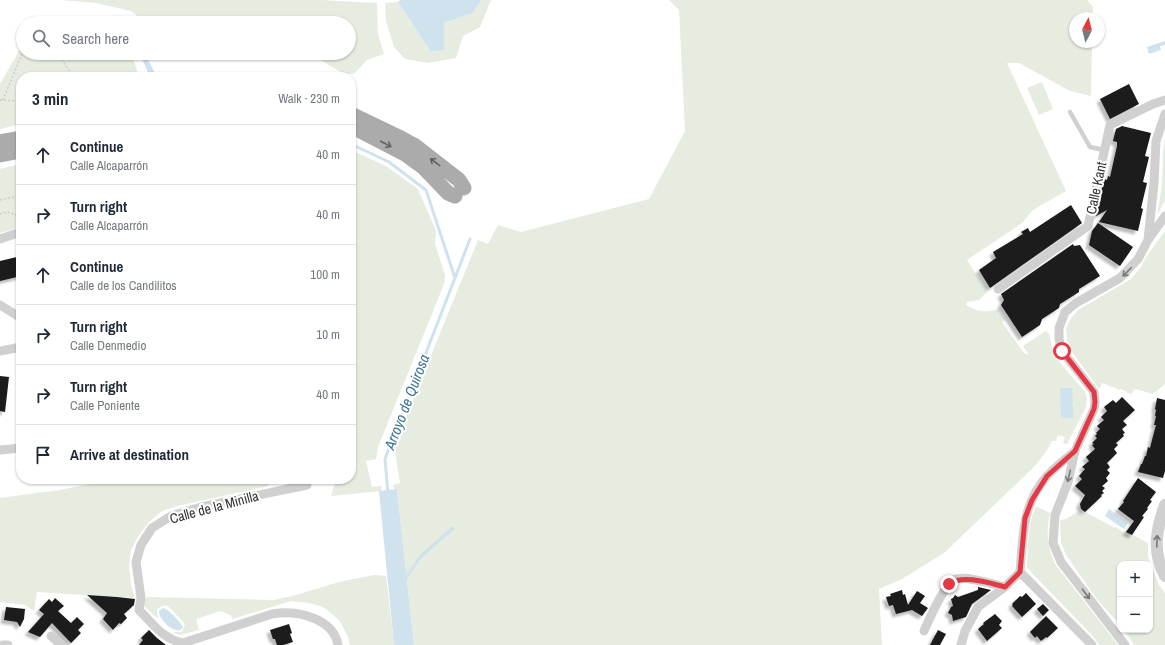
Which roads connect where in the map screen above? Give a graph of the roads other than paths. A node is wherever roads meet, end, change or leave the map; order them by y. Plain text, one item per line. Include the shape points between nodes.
1 (1165, 100) edge
2 (1070, 112) dead end
3 (1165, 114) edge
4 (356, 116) edge
5 (356, 129) edge
6 (16, 139) edge
7 (0, 142) edge
8 (1104, 150) junction
9 (16, 152) edge
10 (0, 156) edge
11 (1165, 216) edge
12 (16, 234) edge
13 (0, 239) edge
14 (1148, 240) junction
15 (998, 289) dead end
16 (0, 305) edge
17 (16, 315) edge
18 (16, 348) edge
19 (0, 351) edge
20 (16, 448) edge
21 (0, 450) edge
22 (1075, 451) junction
23 (305, 484) edge
24 (1165, 505) edge
25 (1020, 572) junction
26 (1165, 576) edge
27 (1005, 587) junction
28 (924, 631) dead end
29 (51, 636) dead end
30 (2, 645) edge
31 (8, 645) edge
32 (61, 645) edge
33 (338, 645) edge
34 (961, 645) edge
35 (1092, 645) edge
36 (1125, 645) edge

1 - 8 street, Calle Kant via 1110,126
2 - 8 lane via 1090,147
3 - 14 street via 1156,141
5 -> 4 main road via 405,154 424,168 448,193 459,192 459,180 414,145
6 - 7 main road
8 - 15 street, Calle Kant via 1088,226
9 - 10 main road
11 - 14 street
12 - 13 street
14 -> 22 street via 1138,259 1120,278 1065,312 1059,328 1062,351 1094,392 1094,409
16 - 17 street
18 - 19 street
20 - 21 street
22 - 25 street via 1047,476 1032,500 1025,518
22 -> 36 street via 1068,482 1055,515 1054,543 1061,562
23 - 33 street, Calle de la Minilla via 201,507 171,516 152,528 141,545 136,562 141,598 138,610 175,642 184,643 283,612 317,620 329,628
26 -> 24 street via 1160,566 1156,543
25 - 27 street
25 - 35 street
27 - 28 street via 955,579 947,585
27 - 34 street via 978,607
29 - 32 street
30 - 31 street

